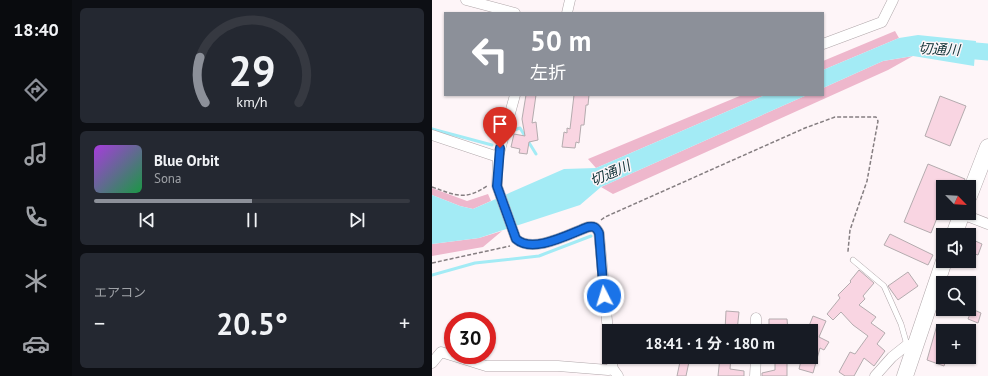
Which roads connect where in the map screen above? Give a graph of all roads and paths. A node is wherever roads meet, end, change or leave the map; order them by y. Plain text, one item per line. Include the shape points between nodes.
1 (466, 0) edge
2 (570, 0) edge
3 (893, 0) edge
4 (511, 12) edge
5 (567, 12) edge
6 (824, 44) edge
7 (515, 96) edge
8 (432, 135) edge
9 (988, 147) edge
10 (498, 158) junction
11 (975, 180) edge
12 (497, 183) junction
13 (432, 187) edge
14 (976, 219) edge
15 (988, 224) edge
16 (593, 226) junction
17 (519, 241) junction
18 (853, 260) joint
19 (432, 263) edge
20 (941, 268) edge
21 (756, 318) dead end
22 (607, 324) edge
23 (756, 324) edge
24 (911, 346) junction
25 (432, 363) edge
26 (756, 364) edge
27 (616, 372) edge
28 (756, 376) edge
29 (875, 376) edge
30 (905, 376) edge

1 - 4 street
2 - 5 street
3 - 6 street via 882,22
7 - 10 street
8 - 10 street
9 - 11 main road
10 - 12 street
12 - 13 path via 465,196 456,196
12 - 17 street
14 - 15 street
16 - 17 street via 537,245
16 - 18 path via 606,217 805,128 835,117 876,117 878,121 867,181 850,230 848,251
16 - 22 street via 599,233
17 - 19 path
18 - 24 lane via 884,286
20 - 24 main road
21 - 23 street
24 - 29 street via 892,357
24 - 30 main road
25 - 27 street via 441,352 486,366 558,366
26 - 28 street

